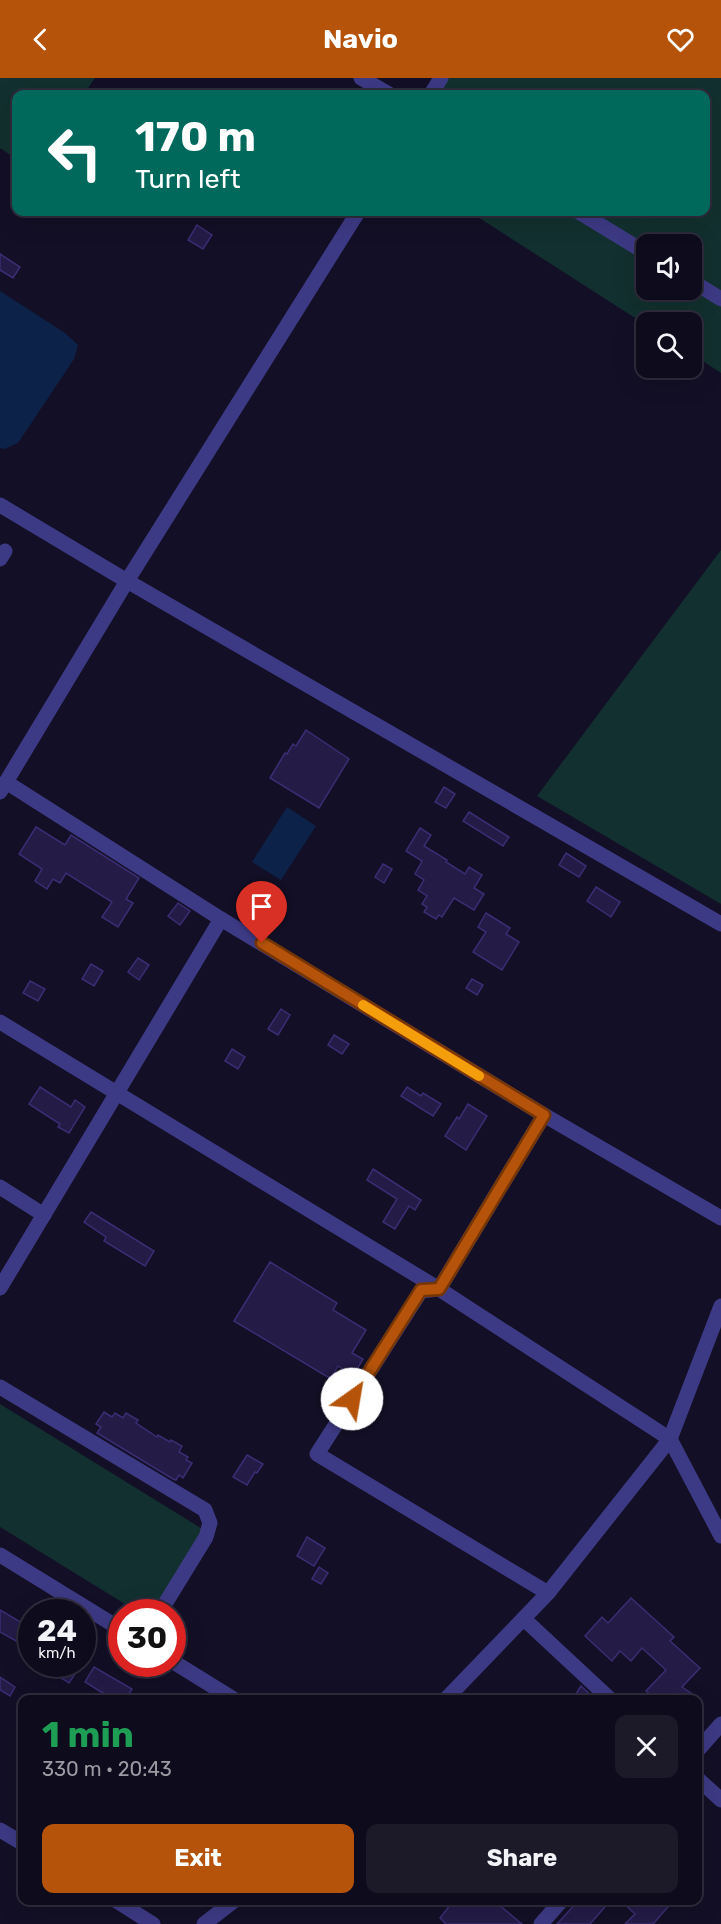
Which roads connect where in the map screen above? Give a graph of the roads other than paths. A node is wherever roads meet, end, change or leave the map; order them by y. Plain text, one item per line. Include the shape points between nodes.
1 (361, 78) edge
2 (382, 90) edge
3 (355, 216) edge
4 (586, 216) edge
5 (636, 247) edge
6 (702, 287) edge
7 (721, 299) edge
8 (0, 505) edge
9 (127, 581) junction
10 (3, 787) edge
11 (221, 919) junction
12 (721, 924) edge
13 (0, 1022) edge
14 (116, 1094) junction
15 (544, 1115) junction
16 (0, 1187) edge
17 (44, 1215) junction
18 (721, 1218) edge
19 (0, 1288) edge
20 (439, 1289) junction
21 (721, 1306) edge
22 (0, 1387) edge
23 (670, 1439) junction
24 (721, 1536) edge
25 (0, 1555) edge
26 (549, 1593) junction
27 (168, 1599) edge
28 (524, 1619) junction
29 (108, 1621) edge
30 (186, 1670) edge
31 (227, 1695) edge
32 (450, 1695) edge
33 (606, 1695) edge
34 (721, 1724) edge
35 (702, 1745) edge
36 (702, 1783) edge
37 (721, 1800) edge
38 (0, 1830) edge
39 (18, 1841) edge
40 (123, 1905) edge
41 (229, 1905) edge
42 (558, 1905) edge
43 (153, 1924) edge
44 (204, 1924) edge
45 (541, 1924) edge

1 - 2 street
3 - 9 street
4 - 5 street
6 - 7 street
8 - 9 street
9 - 10 street
9 - 12 street
10 - 11 street
11 - 14 street
11 - 15 street
13 - 14 street
14 - 17 street
14 - 20 street
15 - 18 street
15 - 20 street
16 - 17 street
17 - 19 street
20 - 23 street
20 - 26 street via 421,1290 317,1454
21 - 23 street
22 - 27 street via 205,1510 210,1523 206,1538
23 - 24 street
23 - 26 street
25 - 29 street
26 - 28 street
28 - 32 street
28 - 33 street
30 - 31 street
34 - 35 street
36 - 37 street
38 - 39 street
40 - 43 street
41 - 44 street
42 - 45 street

